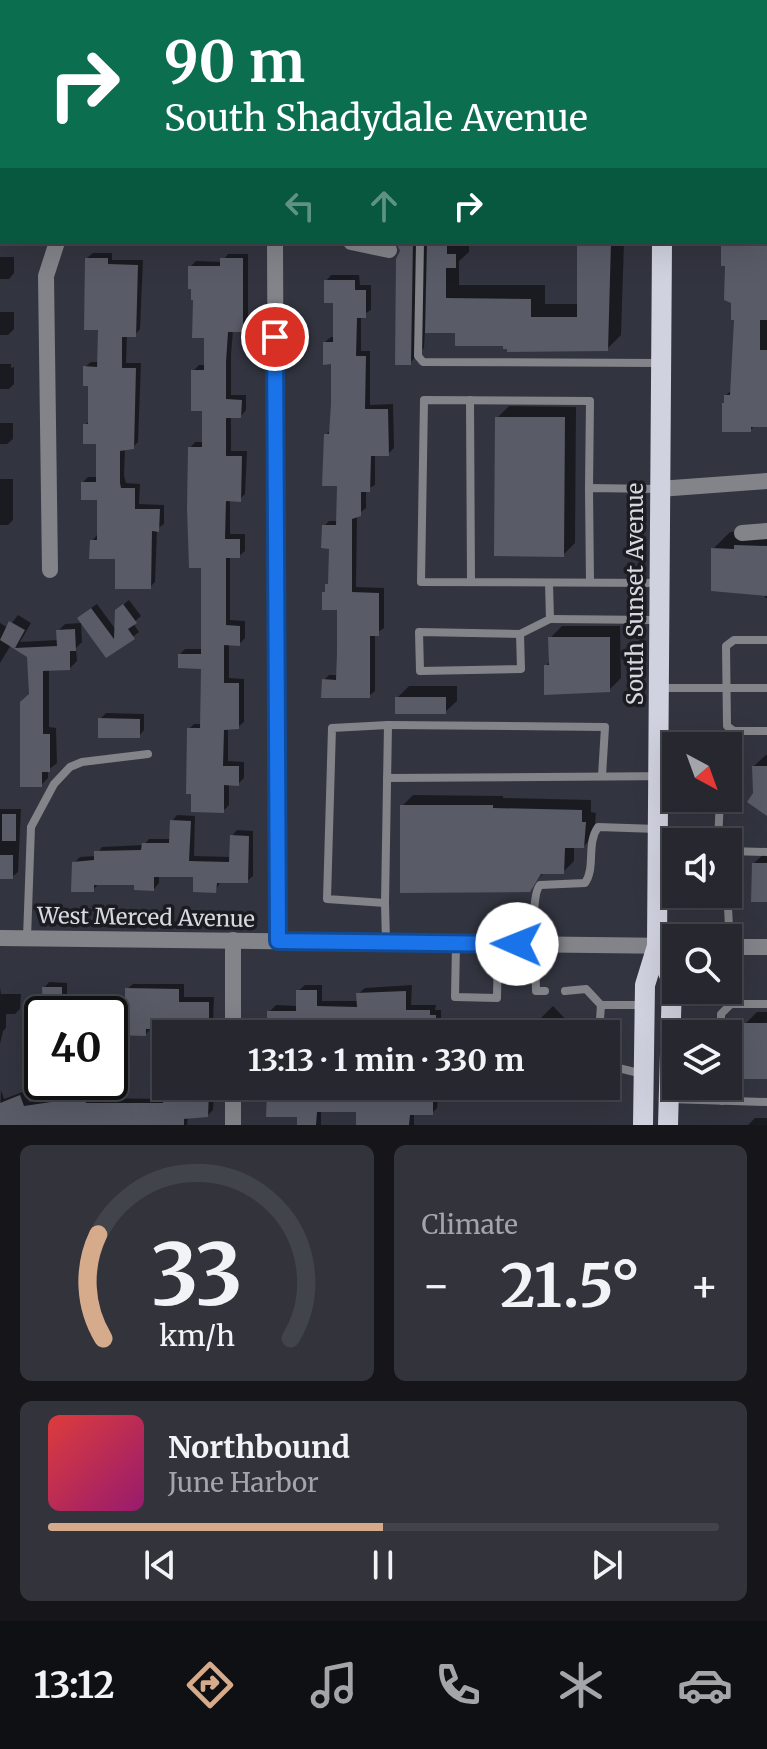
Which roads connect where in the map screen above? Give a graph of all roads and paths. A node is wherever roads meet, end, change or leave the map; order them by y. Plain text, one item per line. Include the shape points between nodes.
1 (56, 244) edge
2 (275, 244) edge
3 (360, 244) edge
4 (420, 244) edge
5 (662, 244) edge
6 (389, 250) dead end
7 (660, 363) junction
8 (470, 400) junction
9 (767, 481) edge
10 (589, 488) junction
11 (659, 489) junction
12 (767, 531) edge
13 (742, 533) dead end
14 (50, 570) dead end
15 (471, 582) junction
16 (590, 582) junction
17 (549, 583) junction
18 (659, 583) junction
19 (550, 619) junction
20 (658, 620) junction
21 (520, 634) junction
22 (767, 640) edge
23 (658, 688) junction
24 (726, 688) junction
25 (767, 688) edge
26 (388, 725) junction
27 (767, 731) edge
28 (662, 732) edge
29 (148, 754) dead end
30 (602, 776) junction
31 (662, 776) edge
32 (387, 778) junction
33 (662, 802) edge
34 (657, 829) junction
35 (742, 851) edge
36 (767, 852) edge
37 (662, 854) edge
38 (385, 903) junction
39 (0, 938) edge
40 (27, 938) junction
41 (233, 940) junction
42 (278, 941) junction
43 (386, 942) junction
44 (456, 943) junction
45 (498, 944) junction
46 (536, 944) junction
47 (662, 946) edge
48 (742, 947) edge
49 (767, 947) edge
50 (662, 953) edge
51 (545, 991) dead end
52 (565, 991) dead end
53 (767, 1004) edge
54 (601, 1005) junction
55 (644, 1005) junction
56 (233, 1020) edge
57 (600, 1020) edge
58 (721, 1020) edge
59 (620, 1068) edge
60 (643, 1074) junction
61 (233, 1100) edge
62 (668, 1100) edge
63 (695, 1100) edge
64 (722, 1101) joint
65 (767, 1102) edge
66 (233, 1125) edge
67 (643, 1125) edge
68 (668, 1125) edge

1 - 14 street via 46,276
2 - 42 street
3 - 6 street
4 - 7 lane via 418,356 423,362
5 - 7 main road, South Sunset Avenue
7 - 11 main road, South Sunset Avenue
8 - 10 lane via 590,401
8 - 15 lane
8 - 15 lane via 424,400 421,582
9 - 11 street
10 - 11 lane
10 - 16 lane
11 - 18 main road, South Sunset Avenue
12 - 13 street
15 - 17 lane
16 - 17 lane
16 - 18 lane
17 - 19 lane
18 - 20 main road, South Sunset Avenue
19 - 20 lane
19 - 21 lane
20 - 23 main road, South Sunset Avenue
21 - 21 lane via 419,632 420,671 521,669
22 - 24 lane via 734,640 726,646
23 - 24 lane
23 - 28 main road, South Sunset Avenue
24 - 25 lane
24 - 27 lane via 727,726 734,731
26 - 30 lane via 605,727
26 - 32 lane
26 - 38 lane via 332,728 327,899
29 - 40 lane via 82,762 54,784 31,827
30 - 31 lane
30 - 32 lane
32 - 38 lane
33 - 34 main road, South Sunset Avenue
34 - 37 main road, South Sunset Avenue
34 - 46 lane via 595,830 585,883 540,885 535,891
35 - 36 lane
38 - 43 lane
39 - 40 street, West Merced Avenue
40 - 41 street, West Merced Avenue
41 - 42 street, West Merced Avenue
41 - 56 street
42 - 43 street, West Merced Avenue
43 - 44 street, West Merced Avenue
44 - 45 street, West Merced Avenue
44 - 45 lane via 455,997 497,998
45 - 46 street, West Merced Avenue
46 - 47 street, West Merced Avenue
46 - 51 lane via 536,991
48 - 49 street
50 - 55 main road, South Sunset Avenue via 645,985
52 - 54 lane via 586,989
53 - 58 lane via 731,1004
54 - 55 lane
54 - 57 lane
55 - 60 main road, South Sunset Avenue
59 - 60 lane
60 - 67 main road, South Sunset Avenue
61 - 66 street
62 - 68 main road, South Sunset Avenue
63 - 64 lane
64 - 65 lane

